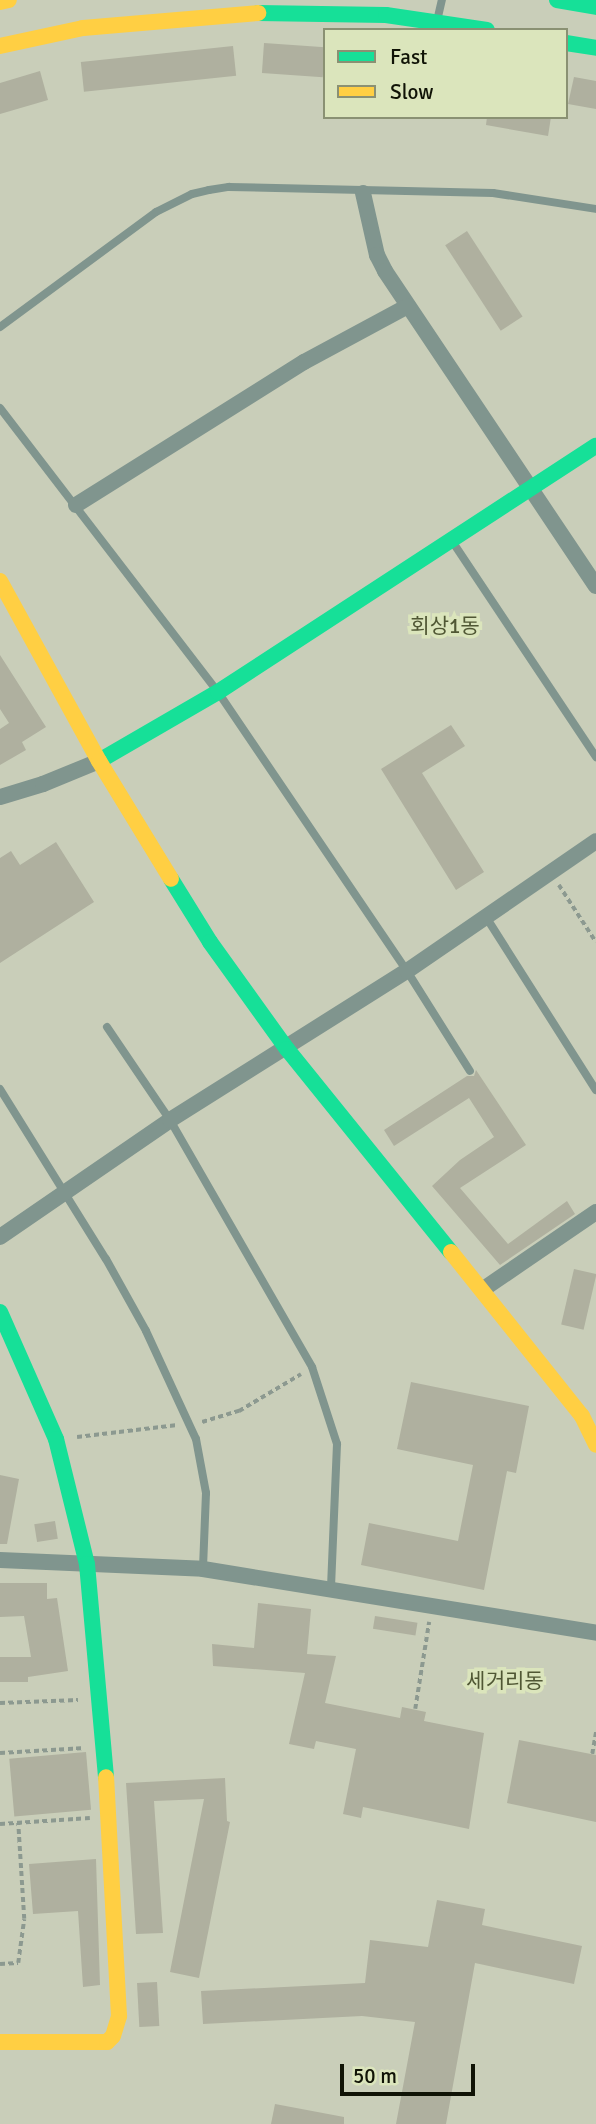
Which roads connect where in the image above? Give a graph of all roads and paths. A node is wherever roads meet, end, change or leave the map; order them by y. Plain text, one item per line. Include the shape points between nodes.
1 (9, 0) edge
2 (442, 0) edge
3 (557, 0) edge
4 (0, 2) edge
5 (596, 7) edge
6 (437, 22) junction
7 (474, 28) edge
8 (568, 43) edge
9 (0, 46) edge
10 (596, 48) edge
11 (363, 193) junction
12 (596, 209) edge
13 (408, 306) junction
14 (0, 327) edge
15 (0, 408) edge
16 (596, 446) edge
17 (529, 488) junction
18 (76, 505) junction
19 (452, 541) junction
20 (0, 581) edge
21 (596, 586) edge
22 (218, 692) junction
23 (596, 757) edge
24 (99, 761) junction
25 (0, 797) edge
26 (596, 841) edge
27 (550, 872) junction
28 (486, 917) junction
29 (596, 942) edge
30 (407, 971) junction
31 (107, 1027) dead end
32 (287, 1049) junction
33 (470, 1071) dead end
34 (0, 1089) edge
35 (596, 1090) edge
36 (170, 1120) junction
37 (67, 1192) junction
38 (596, 1212) edge
39 (0, 1237) edge
40 (482, 1290) junction
41 (0, 1312) edge
42 (592, 1426) edge
43 (596, 1445) edge
44 (0, 1560) edge
45 (87, 1564) junction
46 (203, 1569) junction
47 (331, 1589) junction
48 (432, 1605) junction
49 (596, 1633) edge
50 (99, 1700) junction
51 (0, 1703) edge
52 (415, 1709) dead end
53 (596, 1731) edge
54 (104, 1746) junction
55 (0, 1753) edge
56 (592, 1755) dead end
57 (109, 1816) junction
58 (18, 1823) junction
59 (0, 1824) edge
60 (0, 1964) edge
61 (0, 2042) edge

1 - 4 street
2 - 6 lane
3 - 5 street
6 - 7 street
6 - 9 street via 386,15 264,12 83,28
8 - 10 street
11 - 12 lane via 493,193
11 - 13 street via 377,255
11 - 14 lane via 229,187 192,194 156,212
13 - 17 street
13 - 18 street via 304,362
15 - 18 lane
16 - 17 street
17 - 19 street
17 - 21 street
18 - 22 lane
19 - 22 street
19 - 23 lane
20 - 24 street
22 - 24 street
22 - 30 lane
24 - 25 street
24 - 32 street via 180,897
26 - 27 street
27 - 28 street
27 - 29 path
28 - 30 street
28 - 35 lane
30 - 32 street
30 - 33 lane
31 - 36 lane
32 - 36 street
32 - 40 street
34 - 37 lane
36 - 37 street
36 - 47 lane via 312,1367 329,1413 337,1444
37 - 39 street
37 - 46 lane via 146,1331 196,1439 206,1493
38 - 40 street
40 - 42 street
41 - 45 street via 56,1439
42 - 43 street
44 - 45 street
45 - 46 street
45 - 50 street
46 - 47 street
47 - 48 street
48 - 49 street
48 - 52 path
50 - 51 path
50 - 54 street
53 - 56 path
54 - 55 path
54 - 57 street
57 - 58 path
57 - 61 street via 119,2016 113,2036 96,2043
58 - 59 path
58 - 60 path via 23,1930 18,1963

